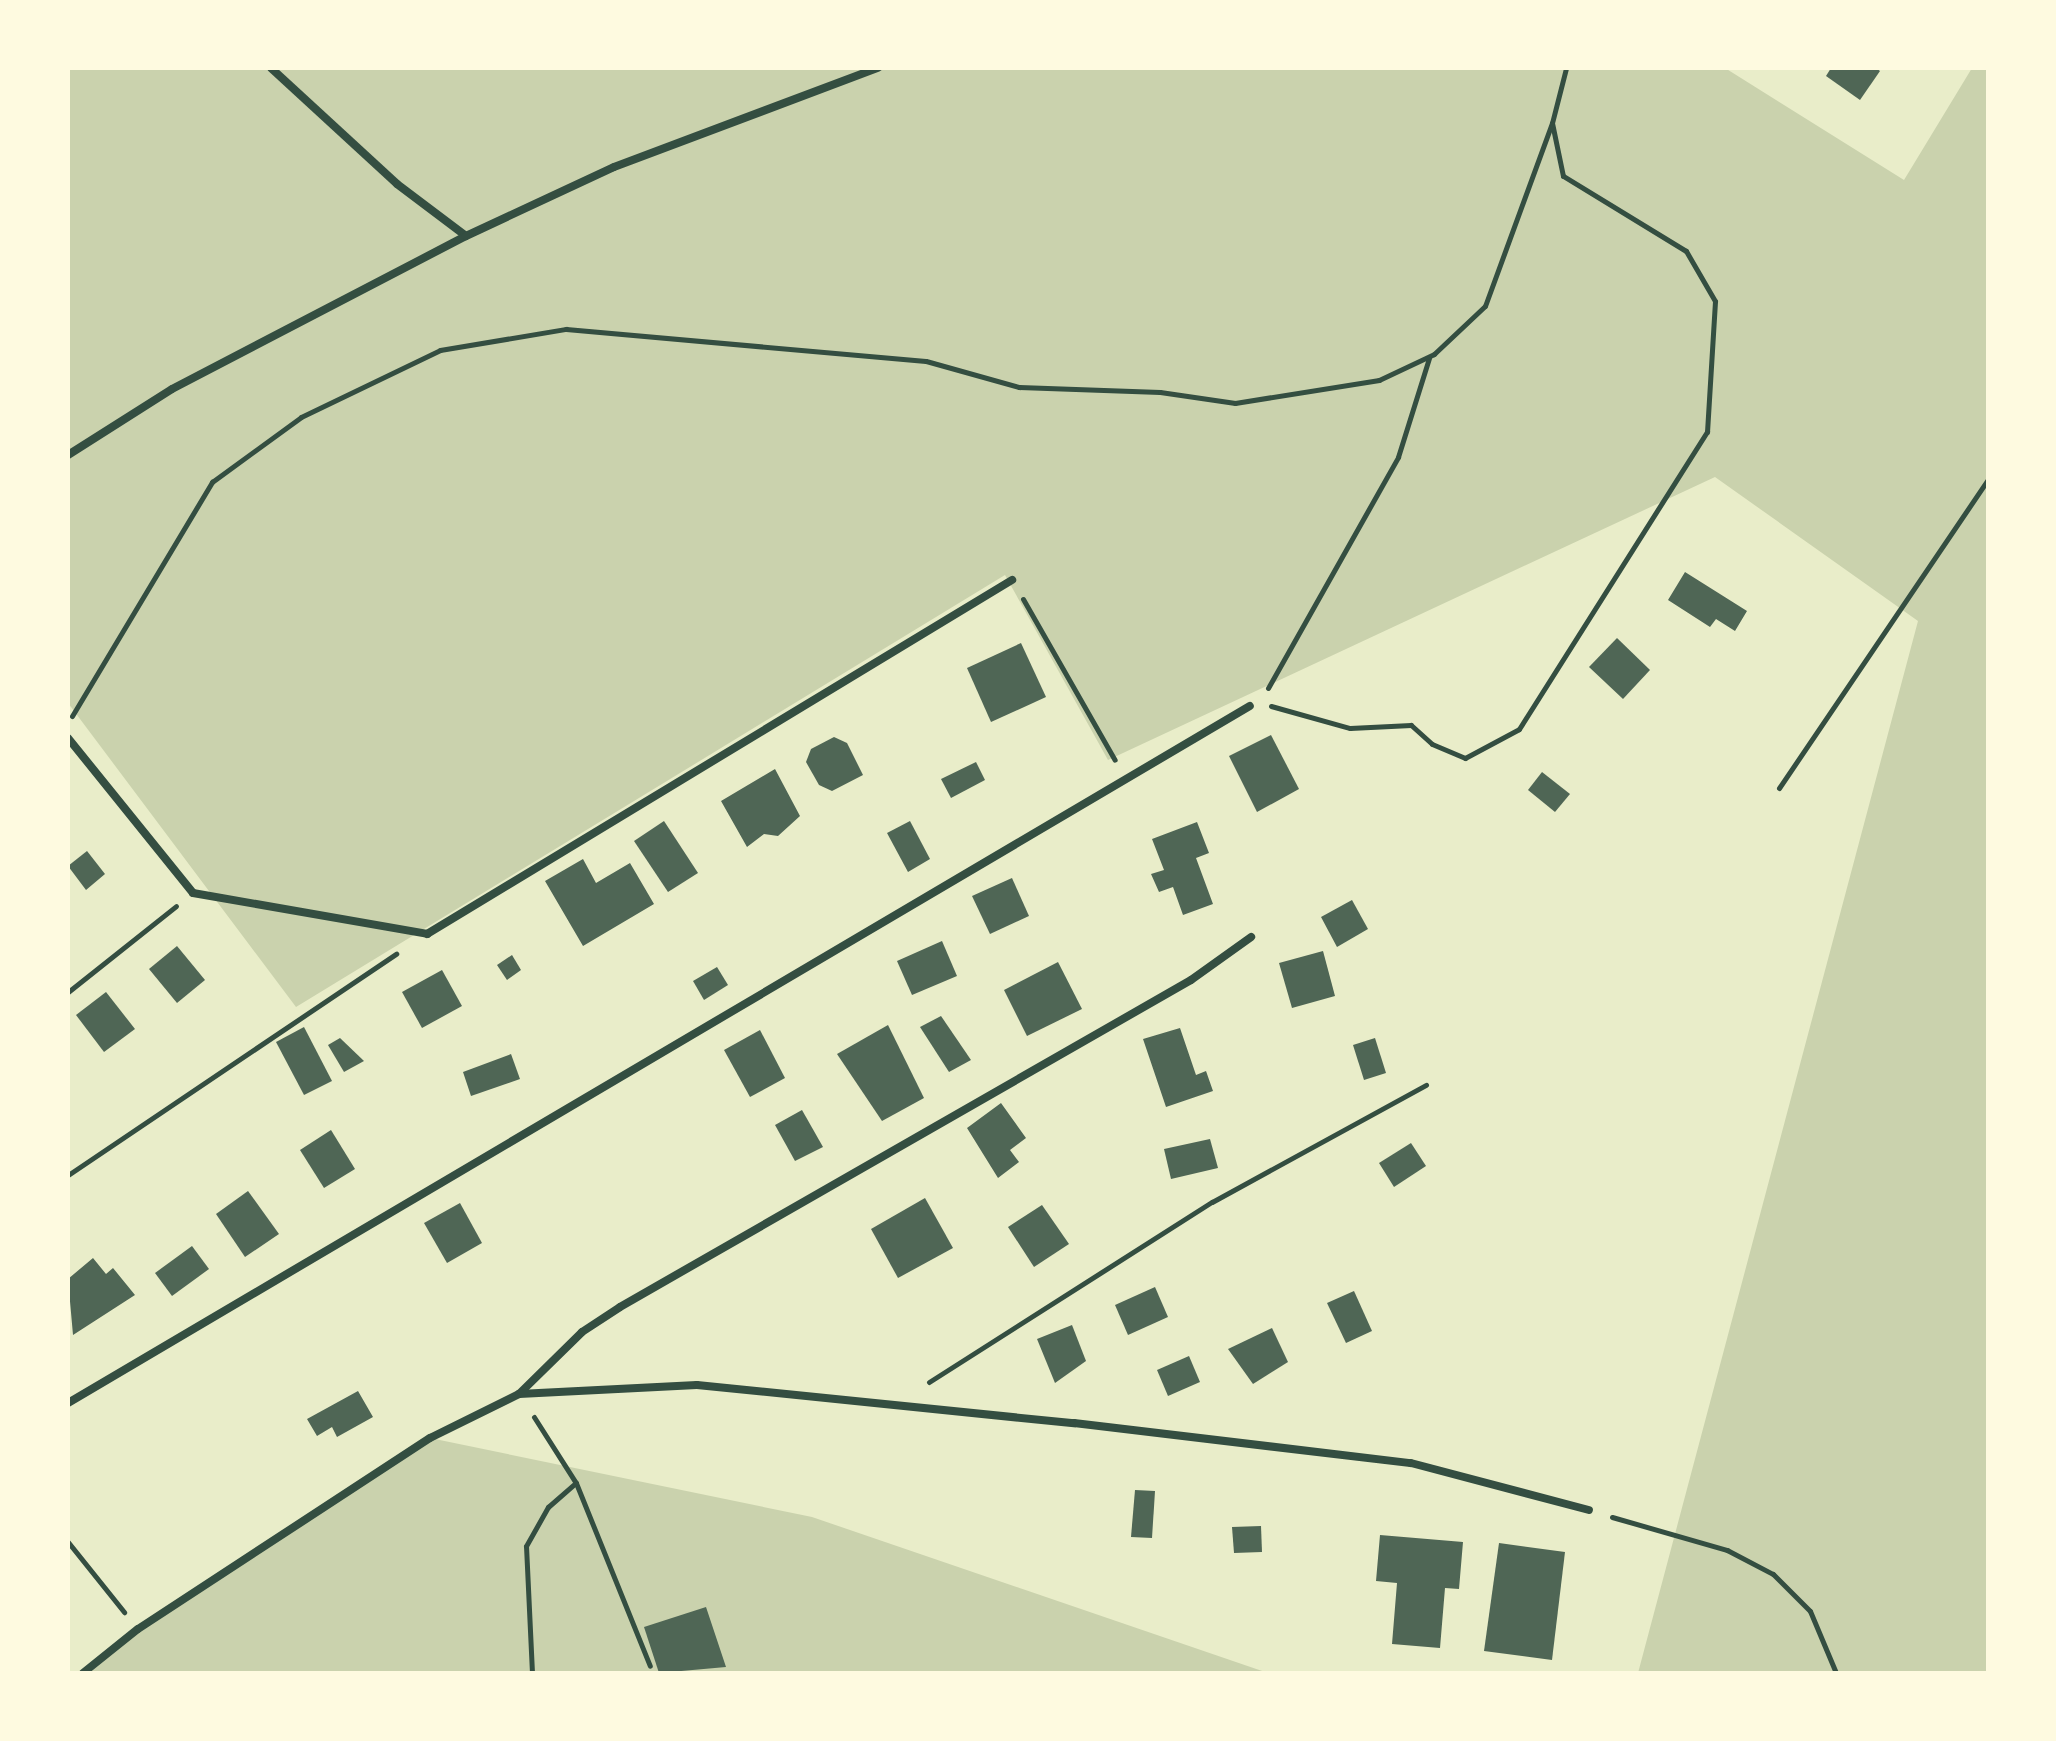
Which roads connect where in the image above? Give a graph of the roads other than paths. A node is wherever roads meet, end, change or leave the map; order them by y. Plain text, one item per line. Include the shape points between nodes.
1 (271, 68) edge
2 (878, 68) edge
3 (466, 236) junction
4 (68, 455) edge
5 (1012, 580) road end
6 (1250, 706) road end
7 (68, 738) edge
8 (1251, 937) dead end
9 (519, 1394) junction
10 (68, 1403) edge
11 (1589, 1510) road end
12 (83, 1673) edge

1 - 3 street via 397,184
2 - 3 street via 614,167
3 - 4 street via 172,389
5 - 7 street via 427,934 193,893
6 - 10 street
8 - 9 street via 1177,988 620,1307 582,1332
9 - 11 street via 697,1385 895,1405 1411,1463
9 - 12 street via 430,1438 138,1629

